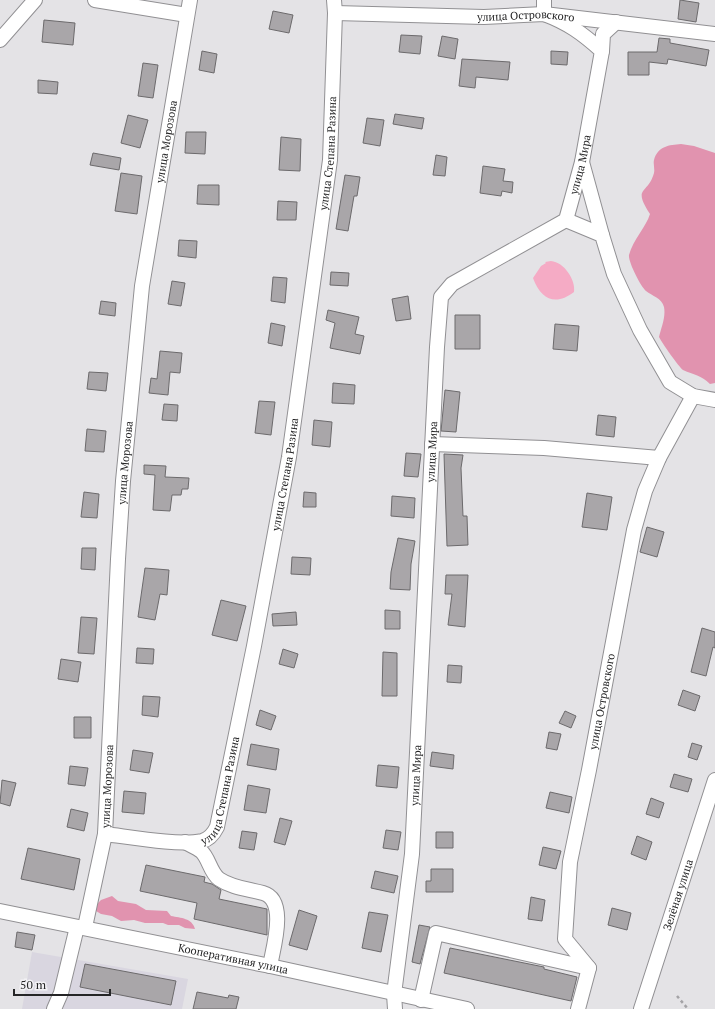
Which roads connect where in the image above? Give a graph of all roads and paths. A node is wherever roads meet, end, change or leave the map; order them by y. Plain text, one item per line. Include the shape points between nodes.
1 (35, 0) edge
2 (95, 0) edge
3 (190, 0) edge
4 (334, 7) edge
5 (544, 7) edge
6 (187, 15) junction
7 (616, 22) junction
8 (715, 34) edge
9 (0, 40) edge
10 (602, 51) junction
11 (582, 162) junction
12 (566, 220) junction
13 (602, 235) junction
14 (693, 396) junction
15 (715, 400) edge
16 (432, 444) junction
17 (659, 458) junction
18 (715, 780) edge
19 (105, 834) junction
20 (185, 842) junction
21 (0, 911) edge
22 (81, 927) junction
23 (270, 966) junction
24 (589, 968) junction
25 (394, 994) junction
26 (677, 996) dead end
27 (421, 1000) junction
28 (54, 1009) edge
29 (395, 1009) edge
30 (467, 1009) edge
31 (578, 1009) edge
32 (641, 1009) edge
33 (688, 1009) edge

1 - 9 street
2 - 6 street
3 - 6 street, улица Морозова
4 - 5 street, улица Островского via 484,18
4 - 20 street, улица Степана Разина via 330,160 289,457 217,827 214,834 203,841
5 - 7 street, улица Островского
5 - 10 street via 581,32
6 - 19 street, улица Морозова via 142,286 118,552
7 - 8 street, улица Островского
7 - 10 street, улица Мира via 603,34
10 - 11 street, улица Мира
11 - 12 street, улица Мира
11 - 13 street
12 - 13 street
12 - 16 street, улица Мира via 463,277 452,284 441,297
13 - 14 street via 614,274 640,330 670,382
14 - 15 street
14 - 17 street, улица Островского
16 - 17 street via 544,448
16 - 25 street, улица Мира via 412,854
17 - 24 street, улица Островского via 645,490 634,530 590,770 570,862 565,939
18 - 32 street, Зелёная улица
19 - 20 street, улица Степана Разина
19 - 22 street, улица Морозова
20 - 23 street via 202,852 219,879 234,887 265,894 272,901 278,910
21 - 22 street, Кооперативная улица
22 - 23 street, Кооперативная улица
22 - 28 street, улица Морозова
23 - 25 street, Кооперативная улица
24 - 27 street via 436,933
24 - 31 street
25 - 27 street, Кооперативная улица
25 - 29 street, улица Мира
26 - 33 path
27 - 30 street, Кооперативная улица

